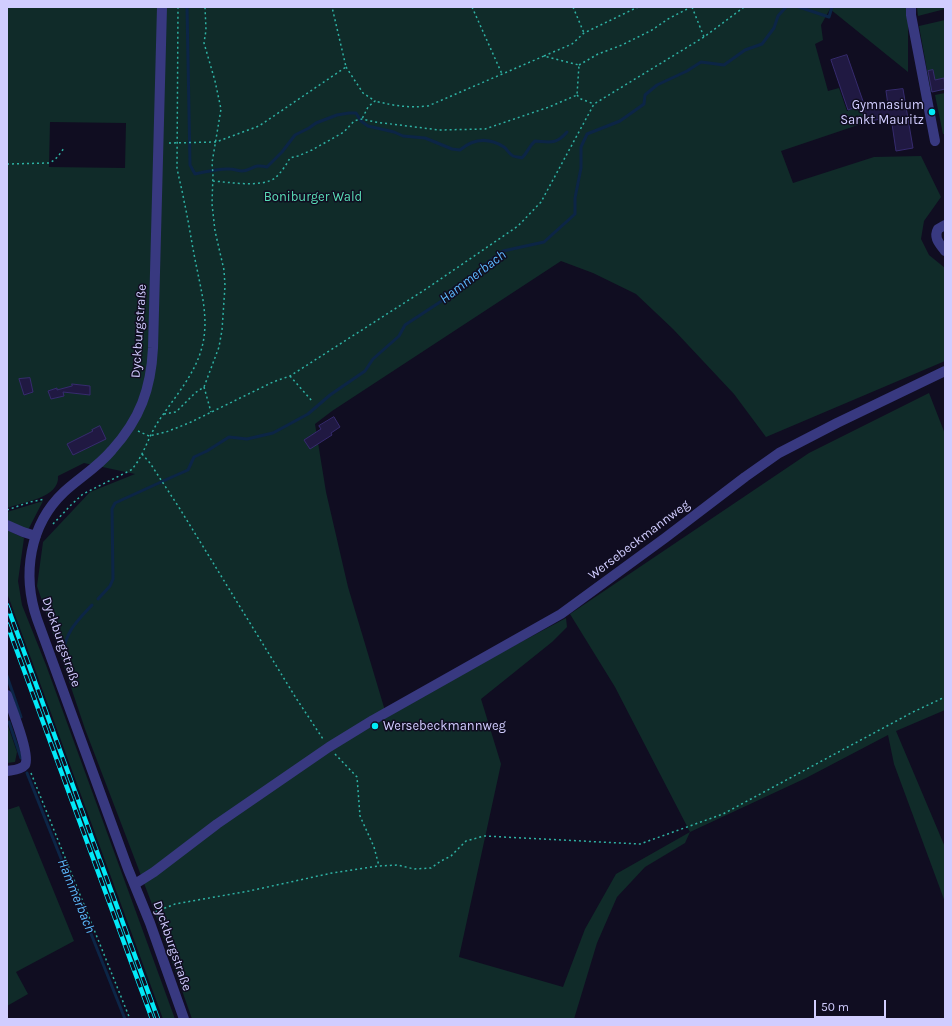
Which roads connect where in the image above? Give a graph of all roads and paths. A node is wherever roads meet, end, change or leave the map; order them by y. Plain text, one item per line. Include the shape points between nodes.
1 (162, 7) edge
2 (178, 7) edge
3 (205, 7) edge
4 (332, 7) edge
5 (472, 7) edge
6 (573, 7) edge
7 (638, 7) edge
8 (692, 7) edge
9 (744, 7) edge
10 (911, 7) edge
11 (584, 33) junction
12 (704, 37) junction
13 (544, 56) junction
14 (579, 65) junction
15 (346, 67) junction
16 (502, 74) junction
17 (577, 95) junction
18 (375, 101) junction
19 (594, 104) junction
20 (362, 119) junction
21 (935, 141) dead end
22 (216, 142) junction
23 (177, 144) junction
24 (64, 148) dead end
25 (7, 164) edge
26 (213, 181) junction
27 (945, 225) edge
28 (945, 251) edge
29 (945, 370) edge
30 (290, 376) junction
31 (204, 387) junction
32 (312, 401) dead end
33 (211, 412) junction
34 (164, 414) junction
35 (150, 436) junction
36 (142, 454) junction
37 (49, 499) dead end
38 (7, 510) edge
39 (7, 525) edge
40 (50, 528) dead end
41 (36, 536) junction
42 (7, 696) edge
43 (945, 697) edge
44 (329, 747) junction
45 (26, 762) junction
46 (7, 771) edge
47 (379, 866) junction
48 (134, 884) junction
49 (155, 912) dead end
50 (130, 1019) edge
51 (184, 1019) edge

1 - 41 street, Dyckburgstraße via 150,380 142,404 123,437 103,460 59,498 44,518
2 - 23 path
3 - 22 path via 204,43 216,81 220,109
4 - 15 path
5 - 16 path
6 - 11 path
7 - 11 path
8 - 12 path
8 - 14 path via 652,30
9 - 12 path
10 - 21 street
11 - 13 path via 572,44
12 - 19 path
13 - 14 path
13 - 16 path
14 - 17 path
15 - 18 path via 363,93
15 - 22 path via 259,126
16 - 18 path via 428,106 410,108
17 - 19 path
17 - 20 path via 485,129 439,130
18 - 20 path via 368,107
19 - 30 path via 541,202 518,226 426,289
20 - 26 path via 354,121 344,132 312,150 290,158 275,178 264,182 246,183
22 - 23 path
22 - 26 path via 212,163
23 - 34 path via 179,181 202,296 205,324 198,358
24 - 25 path via 54,161 49,163
26 - 31 path via 212,204 224,270 224,304 219,347
27 - 28 street via 938,229 936,235 938,243
29 - 44 street, Wersebeckmannweg via 779,454 561,614
30 - 32 path
30 - 33 path
31 - 33 path
31 - 34 path via 176,412
33 - 35 path via 166,432
34 - 35 path
35 - 36 path
36 - 40 path via 131,470 83,494
36 - 44 path via 180,509 288,686
37 - 38 path
39 - 41 street
41 - 48 street, Dyckburgstraße via 29,571 29,586 34,607
42 - 45 street via 25,748
43 - 47 path via 912,712 723,814 640,844 484,836 466,841 451,856 431,868
44 - 47 path via 357,776 360,816 374,847
44 - 48 street, Wersebeckmannweg
45 - 46 street via 21,768
45 - 50 path
47 - 49 path via 175,904
48 - 51 street, Dyckburgstraße

